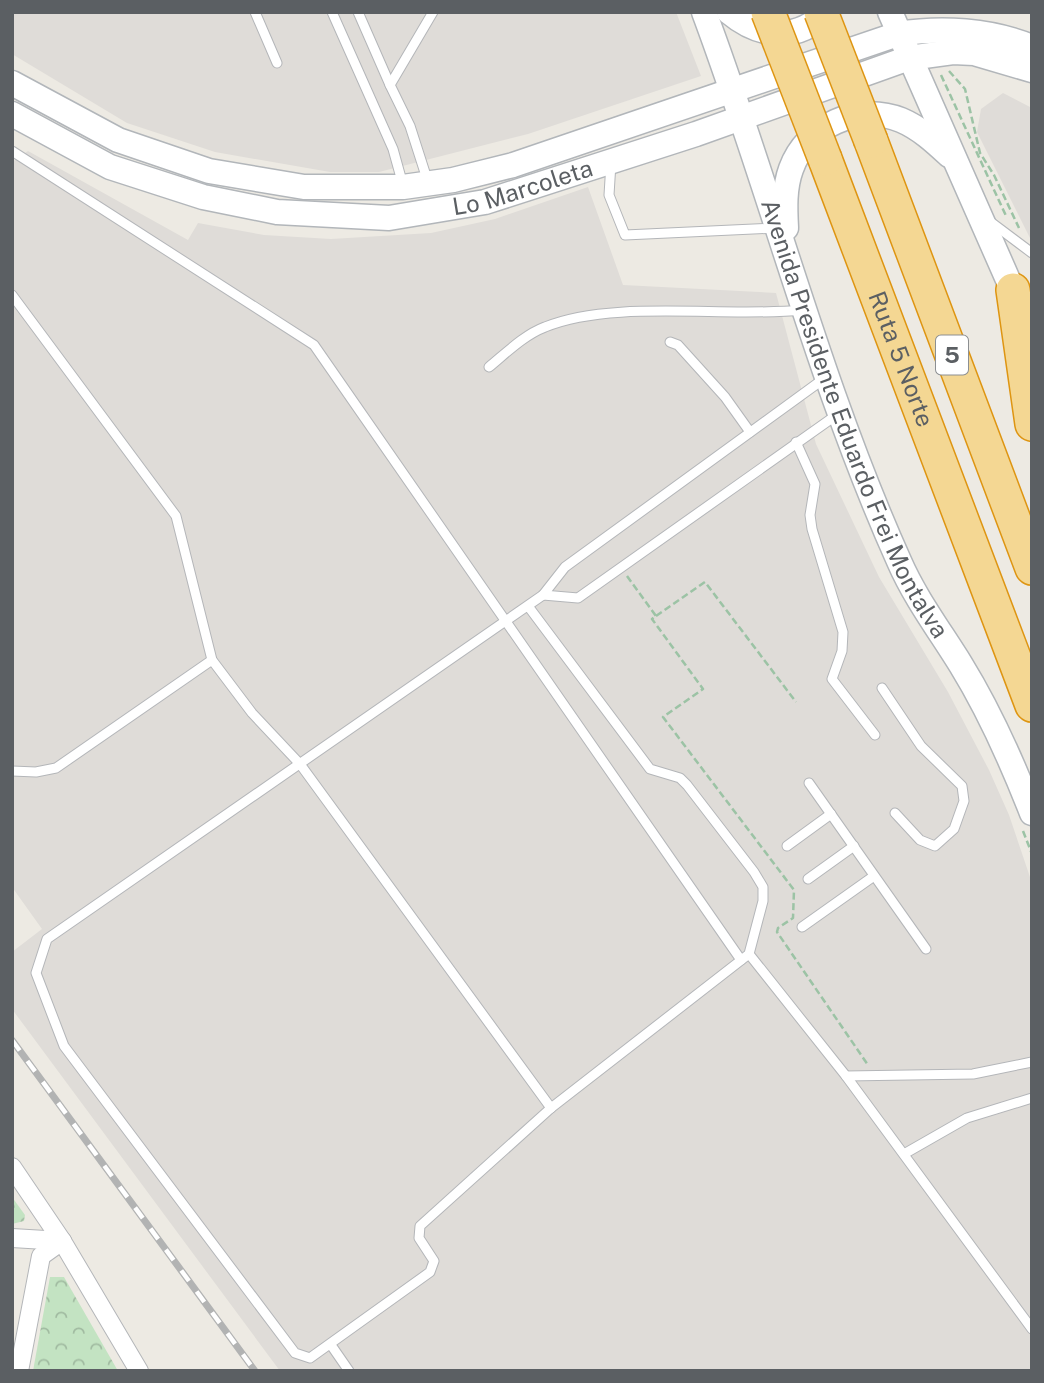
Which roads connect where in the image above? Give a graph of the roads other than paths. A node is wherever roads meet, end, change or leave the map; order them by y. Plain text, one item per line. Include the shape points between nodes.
1 (255, 12) edge
2 (332, 12) edge
3 (358, 12) edge
4 (433, 12) edge
5 (704, 12) edge
6 (729, 12) edge
7 (768, 12) edge
8 (823, 12) edge
9 (894, 23) edge
10 (1032, 47) edge
11 (920, 56) junction
12 (277, 63) dead end
13 (1032, 70) edge
14 (12, 83) edge
15 (390, 85) junction
16 (733, 90) junction
17 (43, 100) junction
18 (743, 117) junction
19 (18, 118) edge
20 (12, 151) edge
21 (611, 161) junction
22 (955, 161) junction
23 (428, 184) junction
24 (403, 187) junction
25 (974, 201) junction
26 (778, 228) junction
27 (1031, 253) edge
28 (787, 258) junction
29 (1013, 290) junction
30 (12, 295) edge
31 (803, 310) junction
32 (1032, 337) edge
33 (670, 342) dead end
34 (489, 367) dead end
35 (829, 381) junction
36 (841, 413) junction
37 (1032, 424) edge
38 (751, 432) junction
39 (796, 442) junction
40 (1032, 568) edge
41 (544, 595) junction
42 (528, 607) junction
43 (504, 622) junction
44 (212, 660) junction
45 (882, 688) dead end
46 (1032, 705) edge
47 (875, 735) dead end
48 (300, 764) junction
49 (12, 771) edge
50 (809, 783) dead end
51 (895, 813) dead end
52 (1032, 813) edge
53 (831, 814) junction
54 (787, 846) dead end
55 (854, 846) junction
56 (874, 876) junction
57 (808, 879) dead end
58 (802, 927) dead end
59 (926, 949) dead end
60 (745, 957) junction
61 (1032, 1062) edge
62 (846, 1076) junction
63 (1032, 1098) edge
64 (551, 1108) junction
65 (904, 1154) junction
66 (12, 1167) edge
67 (12, 1238) edge
68 (61, 1241) junction
69 (1032, 1329) edge
70 (18, 1345) edge
71 (331, 1345) junction
72 (19, 1371) edge
73 (138, 1371) edge
74 (349, 1371) edge

1 - 12 lane
2 - 24 lane via 393,149
3 - 15 lane
4 - 15 lane
5 - 16 main road, Avenida Presidente Eduardo Frei Montalva
6 - 8 main road via 745,25 783,34 808,27
7 - 46 highway, Ruta 5 Norte / 5, bridge
8 - 40 highway, Ruta 5 Norte / 5, bridge
9 - 10 main road, Lo Marcoleta via 920,31 970,32
9 - 11 main road
9 - 16 main road, Lo Marcoleta
11 - 13 main road, Lo Marcoleta via 974,53
11 - 18 main road, Lo Marcoleta
11 - 22 main road
14 - 17 main road, Lo Marcoleta
15 - 23 lane via 410,125
16 - 18 main road, Avenida Presidente Eduardo Frei Montalva
16 - 23 main road, Lo Marcoleta via 513,165
17 - 19 main road
17 - 24 main road, Lo Marcoleta via 118,140 209,171 284,185
18 - 21 main road, Lo Marcoleta
18 - 26 main road, Avenida Presidente Eduardo Frei Montalva
19 - 21 main road, Lo Marcoleta via 81,154 161,185 240,206 314,216 389,218 436,212 485,202
20 - 43 lane via 314,345
21 - 26 lane via 609,195 625,234
22 - 25 main road
22 - 28 main road via 912,125 888,116 850,116 825,127 805,144 787,180
23 - 24 main road, Lo Marcoleta
25 - 27 lane via 995,226
25 - 29 main road
26 - 28 main road, Avenida Presidente Eduardo Frei Montalva
28 - 31 main road, Avenida Presidente Eduardo Frei Montalva
29 - 32 main road
29 - 37 highway
30 - 44 lane via 176,516
31 - 34 lane via 575,318 544,327
31 - 35 main road, Avenida Presidente Eduardo Frei Montalva
33 - 38 lane via 678,345 725,397
35 - 36 main road, Avenida Presidente Eduardo Frei Montalva
35 - 38 lane via 818,383
36 - 39 lane
36 - 52 main road, Avenida Presidente Eduardo Frei Montalva via 906,578 986,708
38 - 41 lane via 565,567
39 - 41 lane via 578,598
39 - 47 lane via 815,485 812,529 843,632 832,679
41 - 42 lane
42 - 43 lane
42 - 60 lane via 650,769 680,778 687,785 764,887
43 - 48 lane
43 - 60 lane
44 - 48 lane via 252,713
44 - 49 lane via 66,762 36,772
45 - 51 lane via 921,746 962,786 964,801 954,829 935,846 920,840
48 - 64 lane
48 - 71 lane via 47,939 36,973 64,1046 295,1353 310,1358
50 - 53 lane
53 - 54 lane
53 - 55 lane
55 - 56 lane
55 - 57 lane
56 - 58 lane
56 - 59 lane
60 - 62 lane
60 - 64 lane
61 - 62 lane via 973,1074
62 - 65 lane
63 - 65 lane via 967,1118
64 - 71 lane via 419,1226 419,1238 434,1261 430,1272
65 - 69 lane
66 - 68 street
67 - 68 street
68 - 70 street via 41,1256
68 - 73 street
70 - 72 street
71 - 74 lane

